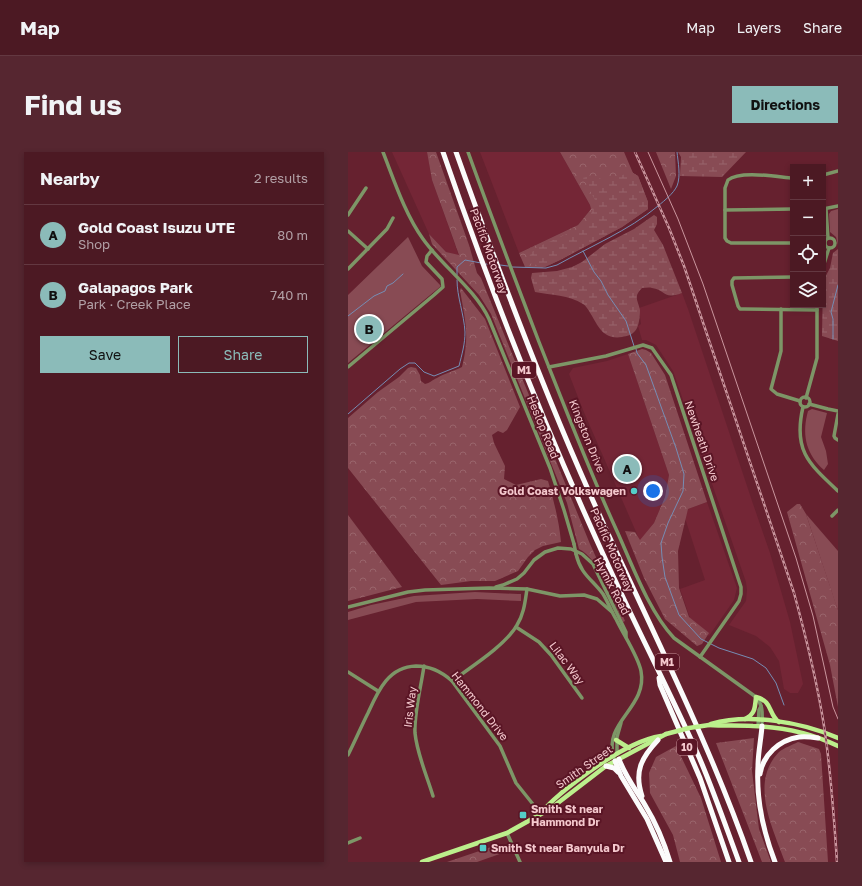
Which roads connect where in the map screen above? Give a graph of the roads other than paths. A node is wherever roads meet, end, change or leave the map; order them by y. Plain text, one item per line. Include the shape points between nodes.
1 (383, 152) edge
2 (443, 152) edge
3 (456, 152) edge
4 (468, 152) edge
5 (838, 172) edge
6 (826, 174) edge
7 (790, 178) edge
8 (366, 188) dead end
9 (838, 206) edge
10 (790, 209) edge
11 (826, 209) edge
12 (725, 210) junction
13 (348, 215) edge
14 (393, 218) dead end
15 (826, 224) edge
16 (348, 231) edge
17 (828, 238) junction
18 (826, 240) edge
19 (790, 243) edge
20 (826, 246) edge
21 (829, 248) junction
22 (368, 249) junction
23 (432, 250) junction
24 (826, 258) edge
25 (348, 269) edge
26 (790, 277) edge
27 (781, 309) junction
28 (817, 310) joint
29 (348, 367) edge
30 (549, 367) junction
31 (806, 398) junction
32 (800, 401) junction
33 (809, 404) junction
34 (803, 407) junction
35 (838, 411) edge
36 (838, 414) edge
37 (838, 440) edge
38 (838, 491) edge
39 (838, 510) edge
40 (832, 516) dead end
41 (489, 588) junction
42 (527, 589) junction
43 (348, 607) edge
44 (612, 612) junction
45 (516, 627) junction
46 (627, 640) junction
47 (700, 657) junction
48 (424, 666) junction
49 (348, 672) edge
50 (658, 672) junction
51 (452, 681) junction
52 (378, 691) junction
53 (756, 697) junction
54 (582, 698) dead end
55 (623, 720) junction
56 (743, 720) junction
57 (760, 720) junction
58 (779, 722) junction
59 (709, 725) junction
60 (760, 726) junction
61 (665, 735) junction
62 (818, 738) junction
63 (838, 738) edge
64 (616, 740) junction
65 (658, 740) junction
66 (838, 746) edge
67 (629, 748) junction
68 (348, 755) edge
69 (616, 757) junction
70 (606, 766) junction
71 (622, 776) junction
72 (758, 782) junction
73 (433, 796) dead end
74 (645, 804) junction
75 (541, 813) junction
76 (507, 833) junction
77 (360, 838) dead end
78 (348, 843) edge
79 (422, 862) edge
80 (520, 862) edge
81 (666, 862) edge
82 (670, 862) edge
83 (729, 862) edge
84 (739, 862) edge
85 (751, 862) edge
86 (775, 862) edge

1 - 23 street, Heslop Road via 413,223
2 - 50 highway, Pacific Motorway / M1 via 519,358 581,503
3 - 85 highway, Pacific Motorway / M1 via 531,353 589,492 714,765
4 - 30 street, Kingston Drive
5 - 6 street
7 - 12 street via 741,175 734,177 725,185
8 - 13 street
9 - 11 street
10 - 12 street
12 - 19 street via 725,238 728,242
14 - 22 street via 388,229
15 - 17 street
16 - 22 street
17 - 18 street
17 - 21 street via 834,242
20 - 21 street
21 - 24 street
22 - 25 street
23 - 29 street via 426,256 426,262 442,279 443,287
23 - 44 street, Heslop Road, bridge via 482,306 489,319 556,484 582,570 602,593
26 - 27 street via 736,277 732,281 740,309
27 - 28 street
27 - 32 street via 781,351 771,389 777,394
28 - 31 street via 817,358
30 - 47 street, Kingston Drive via 602,499 654,608 674,638
30 - 47 street, Newheath Drive via 646,345 652,348 671,375 741,587 739,601
31 - 32 street
31 - 33 street
32 - 34 street
33 - 34 street
33 - 35 street
34 - 38 street via 799,430 804,451 812,465
36 - 37 street via 834,436
39 - 40 street
41 - 42 street, Hymix Road
41 - 43 street, Hymix Road via 408,592
41 - 46 street, Hymix Road via 517,579 545,552 558,548 571,549 582,554 593,564 626,632
42 - 44 street, Hymix Road via 560,596 590,596
42 - 45 street via 524,608
44 - 46 street, Heslop Road
45 - 51 street via 504,642
45 - 54 street, Lilac Way via 539,642
46 - 55 street, Heslop Road via 640,667 642,682 637,699
47 - 53 street, Kingston Drive
48 - 51 street, Hammond Drive via 443,673
48 - 52 street, Hammond Drive via 410,666 396,671 385,680
48 - 73 street, Iris Way via 416,734
49 - 52 street
50 - 83 highway, 10 via 660,685 708,798
50 - 84 highway, Pacific Motorway / M1 via 699,757
51 - 75 street, Hammond Drive via 500,746 516,783
52 - 68 street, Hammond Drive
53 - 56 main road via 754,711
53 - 57 street, Kingston Drive via 763,711
53 - 58 main road via 767,703 774,718
55 - 64 street, Heslop Road
55 - 69 street, Heslop Road via 611,744
56 - 57 main road, Smith Street
56 - 59 main road, Smith Street
57 - 58 main road, Smith Street
57 - 60 street, Kingston Drive
58 - 63 main road, Smith Street via 812,728
59 - 60 main road, Smith Street
59 - 61 main road, Smith Street, bridge
60 - 62 main road, Smith Street via 799,732
60 - 72 highway
61 - 65 main road, Smith Street
61 - 67 main road, Smith Street
62 - 66 main road, Smith Street
62 - 72 highway via 798,737 779,744 764,762
64 - 67 main road
64 - 69 street, Heslop Road
65 - 69 main road, Smith Street
65 - 74 highway via 646,752 639,769 638,783
67 - 69 main road, Smith Street
69 - 70 main road, Smith Street
69 - 71 highway
69 - 74 highway
69 - 75 main road, Smith Street via 578,780
70 - 71 highway via 614,768
70 - 75 main road, Smith Street via 550,809
71 - 81 highway via 647,819
72 - 86 highway via 762,820
74 - 82 highway via 663,840
75 - 76 main road, Smith Street
76 - 79 main road, Smith Street
76 - 80 street
77 - 78 street

